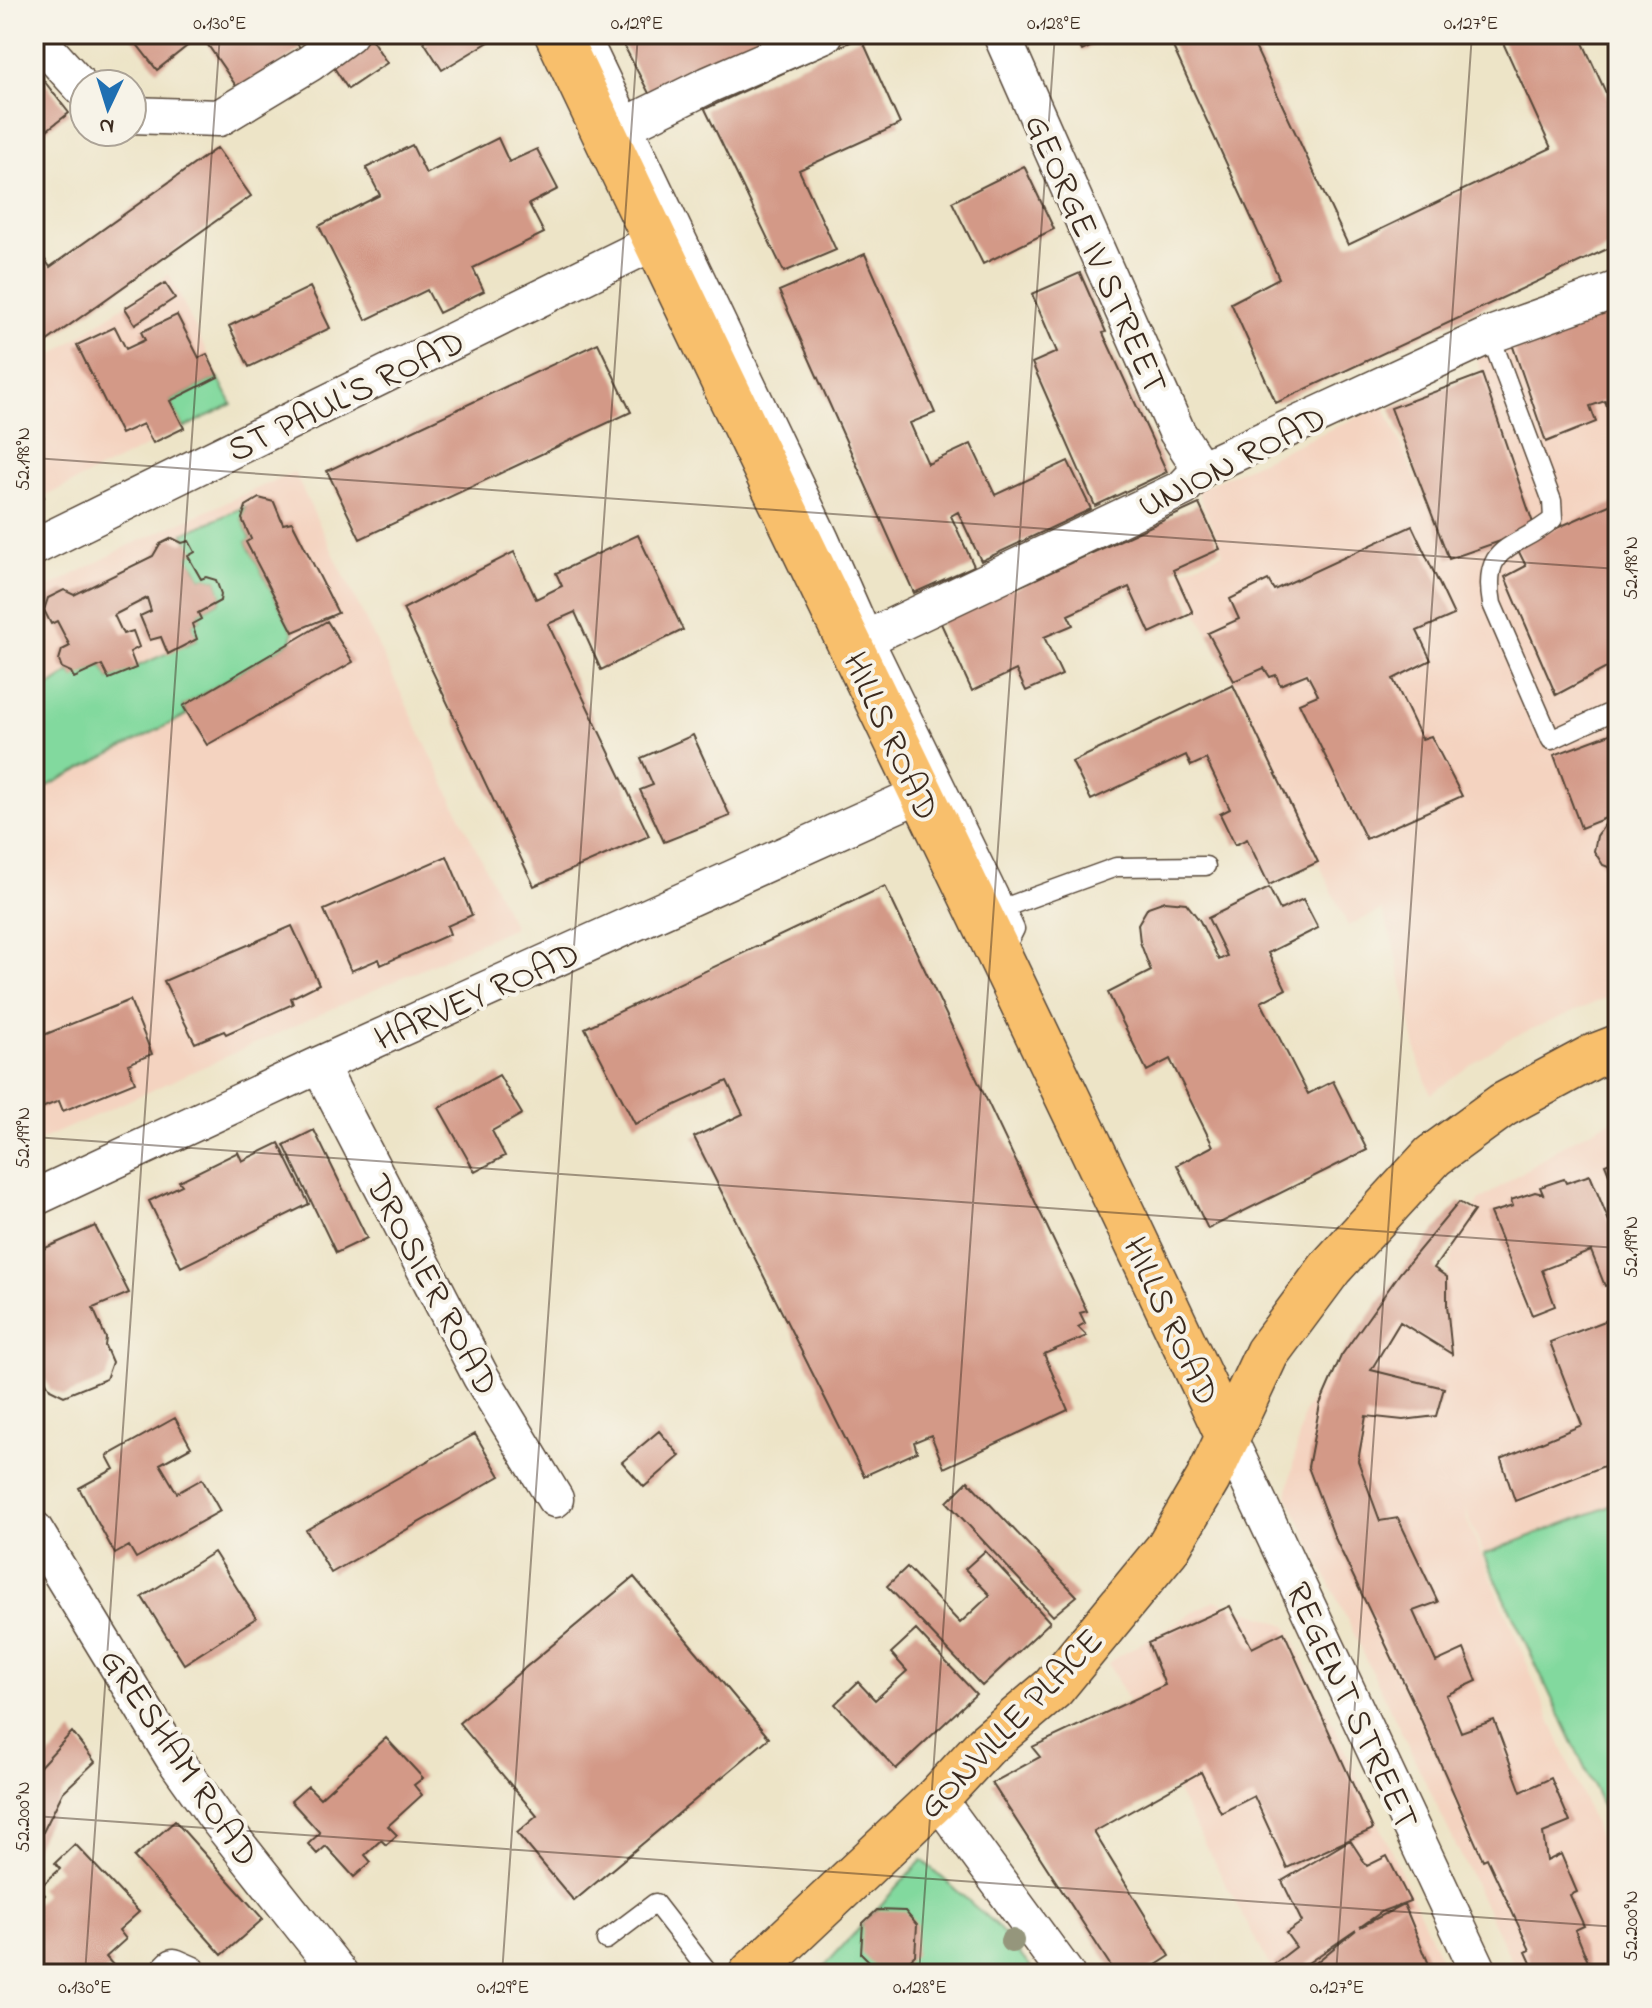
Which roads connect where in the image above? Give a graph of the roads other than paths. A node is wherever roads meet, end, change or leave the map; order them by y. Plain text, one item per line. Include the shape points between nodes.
1 (349, 34) edge
2 (557, 34) edge
3 (590, 34) edge
4 (825, 34) edge
5 (1001, 34) edge
6 (46, 45) edge
7 (68, 71) edge
8 (148, 116) edge
9 (618, 129) junction
10 (656, 241) junction
11 (1618, 289) edge
12 (1490, 335) junction
13 (1201, 469) junction
14 (34, 547) edge
15 (862, 641) junction
16 (1618, 709) edge
17 (920, 794) junction
18 (1206, 866) dead end
19 (993, 911) junction
20 (1618, 1047) edge
21 (319, 1065) junction
22 (34, 1198) edge
23 (1228, 1437) junction
24 (555, 1499) dead end
25 (34, 1529) edge
26 (937, 1798) junction
27 (606, 1940) dead end
28 (167, 1974) edge
29 (190, 1974) edge
30 (340, 1974) edge
31 (710, 1974) edge
32 (751, 1974) edge
33 (1066, 1974) edge
34 (1480, 1974) edge

1 - 8 street via 219,118
2 - 9 main road, HILLS ROAD
3 - 9 lane
4 - 9 street
5 - 13 street, GEORGE IV STREET via 1177,432
6 - 7 street
9 - 10 main road, HILLS ROAD
9 - 15 lane via 829,536
10 - 14 street, ST PAUL'S ROAD
10 - 15 main road, HILLS ROAD
11 - 12 street, UNION ROAD
12 - 13 street, UNION ROAD
12 - 16 lane via 1552,501 1553,519 1503,549 1491,564 1492,604 1551,740
13 - 15 street, UNION ROAD via 1183,488
15 - 17 main road, HILLS ROAD
15 - 19 lane
17 - 19 main road, HILLS ROAD
17 - 21 street, HARVEY ROAD
18 - 19 lane via 1116,867
19 - 23 main road, HILLS ROAD via 1001,957
20 - 23 main road, GONVILLE PLACE via 1503,1105 1433,1156 1331,1267 1267,1353
21 - 22 street, HARVEY ROAD
21 - 24 street, DROSIER ROAD via 481,1377
23 - 26 main road, GONVILLE PLACE via 1167,1549 1053,1688 986,1745
23 - 34 street, REGENT STREET
25 - 30 street, GRESHAM ROAD via 173,1757
26 - 32 main road, GONVILLE PLACE
26 - 33 street
27 - 31 lane via 655,1903
28 - 29 street via 174,1967

